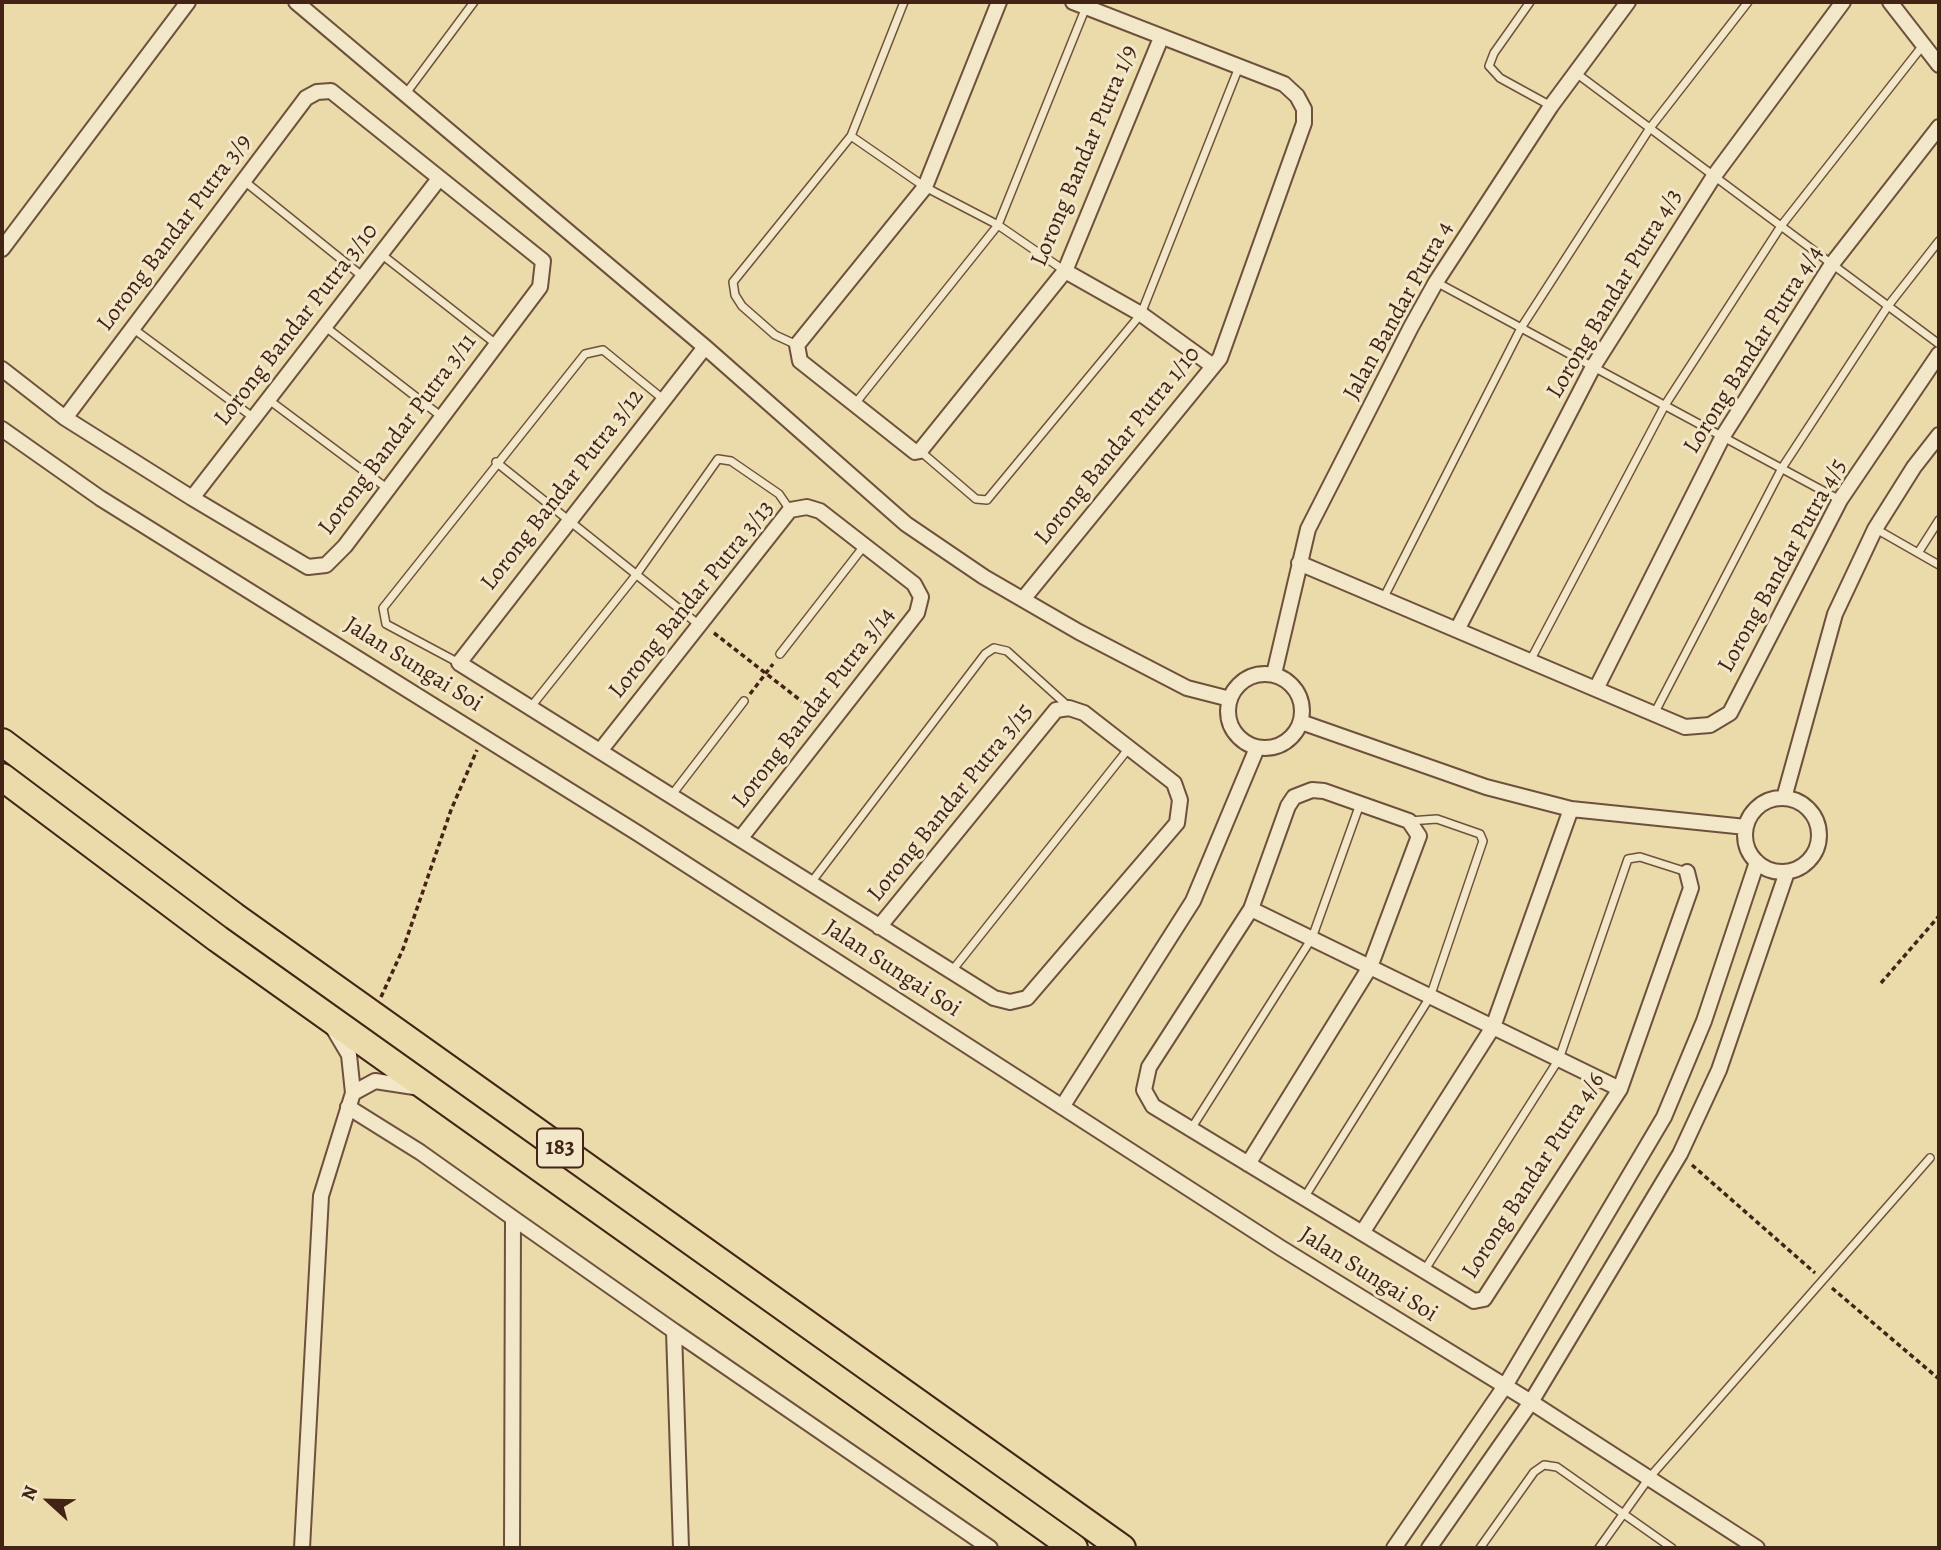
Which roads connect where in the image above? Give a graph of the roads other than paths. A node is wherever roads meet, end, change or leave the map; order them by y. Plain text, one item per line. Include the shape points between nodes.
1 (188, 2) edge
2 (296, 2) edge
3 (474, 2) edge
4 (904, 2) edge
5 (999, 2) edge
6 (1530, 2) edge
7 (1628, 2) edge
8 (1748, 2) edge
9 (1843, 2) edge
10 (1891, 2) edge
11 (1079, 4) edge
12 (1161, 38) junction
13 (1924, 43) junction
14 (1939, 65) edge
15 (1239, 67) junction
16 (1576, 73) junction
17 (407, 92) junction
18 (1551, 106) junction
19 (1939, 127) edge
20 (1650, 128) junction
21 (851, 136) junction
22 (1714, 176) junction
23 (243, 180) junction
24 (438, 180) junction
25 (925, 187) junction
26 (998, 225) junction
27 (1781, 226) junction
28 (1939, 241) edge
29 (2, 249) edge
30 (380, 254) junction
31 (1832, 264) junction
32 (1065, 271) junction
33 (362, 276) junction
34 (1436, 282) junction
35 (1888, 306) junction
36 (1141, 314) junction
37 (323, 325) junction
38 (131, 327) junction
39 (1521, 328) junction
40 (496, 344) junction
41 (1939, 344) edge
42 (797, 345) junction
43 (705, 347) junction
44 (1939, 354) edge
45 (1213, 366) junction
46 (1593, 367) junction
47 (2, 369) edge
48 (268, 399) junction
49 (663, 400) junction
50 (1665, 405) junction
51 (854, 406) junction
52 (442, 417) junction
53 (65, 418) junction
54 (254, 418) junction
55 (2, 429) edge
56 (1939, 435) edge
57 (1723, 436) junction
58 (917, 452) junction
59 (496, 462) junction
60 (1782, 468) junction
61 (388, 489) junction
62 (192, 498) junction
63 (1840, 500) junction
64 (790, 510) junction
65 (1939, 520) edge
66 (567, 521) junction
67 (1875, 529) junction
68 (865, 545) junction
69 (1918, 553) junction
70 (1299, 563) junction
71 (1939, 565) edge
72 (636, 575) junction
73 (1024, 598) junction
74 (1383, 598) junction
75 (699, 623) junction
76 (1457, 630) junction
77 (780, 654) road end
78 (1530, 661) junction
79 (459, 663) junction
80 (1273, 674) junction
81 (1595, 689) junction
82 (1230, 699) junction
83 (744, 701) road end
84 (530, 708) junction
85 (1069, 708) junction
86 (1654, 714) junction
87 (1301, 722) junction
88 (2, 742) edge
89 (1129, 748) junction
90 (1257, 748) junction
91 (600, 751) junction
92 (2, 777) edge
93 (671, 796) junction
94 (1784, 798) junction
95 (1360, 804) junction
96 (1571, 809) junction
97 (1409, 821) junction
98 (1746, 827) junction
99 (740, 839) junction
100 (1757, 862) junction
101 (1687, 872) joint
102 (1787, 872) junction
103 (810, 884) junction
104 (1251, 908) junction
105 (880, 927) junction
106 (1312, 938) junction
107 (1370, 967) junction
108 (951, 972) junction
109 (1430, 997) junction
110 (326, 1015) junction
111 (1493, 1027) junction
112 (1559, 1059) junction
113 (1620, 1089) junction
114 (436, 1094) junction
115 (351, 1100) junction
116 (1062, 1107) junction
117 (1191, 1129) junction
118 (1930, 1158) dead end
119 (1248, 1164) junction
120 (1304, 1198) junction
121 (513, 1218) junction
122 (1362, 1233) junction
123 (1424, 1270) junction
124 (674, 1331) junction
125 (1505, 1386) junction
126 (1531, 1402) junction
127 (1649, 1478) junction
128 (1623, 1514) junction
129 (302, 1548) edge
130 (512, 1548) edge
131 (681, 1548) edge
132 (990, 1548) edge
133 (1074, 1548) edge
134 (1122, 1548) edge
135 (1394, 1548) edge
136 (1429, 1548) edge
137 (1480, 1548) edge
138 (1599, 1548) edge
139 (1672, 1548) edge
140 (1757, 1548) edge

1 - 29 street
2 - 17 street
3 - 17 lane
4 - 21 lane
5 - 25 street
6 - 18 lane via 1489,66 1500,78
7 - 16 street, Jalan Bandar Putra 4
8 - 20 lane
9 - 22 street, Lorong Bandar Putra 4/3
10 - 13 street
11 - 12 street
11 - 26 lane
12 - 15 street
12 - 32 street, Lorong Bandar Putra 1/9
13 - 14 street
13 - 27 lane
15 - 36 lane
15 - 45 street, Lorong Bandar Putra 1/10 via 1284,84 1304,109 1304,123 1226,345
16 - 18 street, Jalan Bandar Putra 4
16 - 20 lane
17 - 43 street
18 - 34 street, Jalan Bandar Putra 4
19 - 31 street, Lorong Bandar Putra 4/4
20 - 22 lane
20 - 39 lane
21 - 25 lane
21 - 42 lane via 733,282 741,306 775,335
22 - 27 lane
22 - 46 street, Lorong Bandar Putra 4/3
23 - 24 street, Lorong Bandar Putra 3/9 via 306,98 331,91
23 - 33 lane
23 - 38 street, Lorong Bandar Putra 3/9
24 - 30 street, Lorong Bandar Putra 3/10
24 - 40 street, Lorong Bandar Putra 3/11 via 543,261 540,287
25 - 26 lane
25 - 42 street
26 - 32 lane
26 - 51 lane
27 - 31 lane
27 - 50 lane
28 - 35 lane
30 - 33 street, Lorong Bandar Putra 3/10
30 - 40 lane
31 - 35 lane
31 - 57 street, Lorong Bandar Putra 4/4
32 - 36 street
32 - 58 street, Lorong Bandar Putra 1/9
33 - 37 street, Lorong Bandar Putra 3/10
34 - 39 lane
34 - 70 street, Jalan Bandar Putra 4 via 1308,529
35 - 41 lane
35 - 60 lane
36 - 45 street
36 - 58 lane via 987,500 976,499
37 - 48 street, Lorong Bandar Putra 3/10
37 - 52 lane
38 - 53 street, Lorong Bandar Putra 3/9
38 - 54 lane
39 - 46 lane
39 - 74 lane
40 - 52 street, Lorong Bandar Putra 3/11
42 - 51 street via 800,361
43 - 49 street, Lorong Bandar Putra 3/12
43 - 73 street via 906,524
44 - 63 street, Lorong Bandar Putra 4/5
45 - 73 street, Lorong Bandar Putra 1/10
46 - 50 lane
46 - 76 street, Lorong Bandar Putra 4/3
47 - 53 street, Lorong Bandar Putra 3/11
48 - 54 street, Lorong Bandar Putra 3/10
48 - 61 lane
49 - 59 lane via 603,350 593,350
49 - 66 street, Lorong Bandar Putra 3/12
50 - 57 lane
50 - 78 lane
51 - 58 street
52 - 61 street, Lorong Bandar Putra 3/11
53 - 62 street, Lorong Bandar Putra 3/11
54 - 62 street, Lorong Bandar Putra 3/10
55 - 116 street, Jalan Sungai Soi via 100,498 484,736
56 - 67 street
57 - 60 lane
57 - 81 street, Lorong Bandar Putra 4/4
59 - 66 lane
59 - 79 lane via 383,608 386,624
60 - 63 lane
60 - 86 lane
61 - 62 street, Lorong Bandar Putra 3/11 via 326,565 308,567
63 - 86 street, Lorong Bandar Putra 4/5 via 1730,713 1710,725 1685,727
64 - 68 street, Lorong Bandar Putra 3/13 via 807,507 820,511
64 - 72 lane via 779,494 731,461 718,459
64 - 75 street, Lorong Bandar Putra 3/13
65 - 69 lane
66 - 72 lane
66 - 79 street, Lorong Bandar Putra 3/12
67 - 69 lane
67 - 94 street via 1835,614
68 - 77 lane
68 - 99 street, Lorong Bandar Putra 3/14 via 914,584 922,597 917,613
69 - 71 lane
70 - 74 street
70 - 80 street, Jalan Bandar Putra 4
72 - 75 lane
72 - 84 lane
73 - 82 street via 1187,688
74 - 76 street
75 - 91 street, Lorong Bandar Putra 3/13
76 - 78 street
78 - 81 street
79 - 84 street
80 - 82 street via 1244,681
80 - 87 street via 1297,691
81 - 86 street
82 - 90 street via 1230,724 1245,743
83 - 93 lane
84 - 91 street
85 - 89 street, Lorong Bandar Putra 3/15 via 1084,713
85 - 103 lane via 1007,651 994,648 985,654
85 - 105 street, Lorong Bandar Putra 3/15 via 1056,710
87 - 90 street via 1287,742
87 - 96 street via 1486,787
88 - 134 highway, 183 via 200,892
89 - 108 lane
89 - 108 street, Lorong Bandar Putra 3/15 via 1174,783 1180,800 1177,823 1027,998 1010,1002 994,998
90 - 116 street via 1194,901
91 - 93 street
92 - 110 highway, 183
93 - 99 street
94 - 98 street via 1760,805
94 - 102 street via 1807,807 1814,816 1819,840 1808,862
95 - 97 street
95 - 104 street via 1312,790 1294,797
95 - 106 lane
96 - 98 street
96 - 111 street
97 - 107 street via 1419,836
97 - 109 lane via 1437,819 1480,834 1483,841
98 - 100 street via 1746,840
99 - 103 street
100 - 102 street
100 - 125 street via 1704,1021 1664,1117
101 - 112 lane via 1640,857 1628,859
101 - 113 street, Lorong Bandar Putra 4/6 via 1691,888
102 - 126 street via 1720,1070 1680,1154
103 - 105 street
104 - 106 street
104 - 117 street via 1149,1068 1144,1090 1153,1107
105 - 108 street
106 - 107 street
106 - 117 lane
107 - 109 street
107 - 119 street
109 - 111 street
109 - 120 lane
110 - 114 highway, 183
110 - 115 street via 349,1055
111 - 112 street
111 - 122 street
112 - 113 street
112 - 123 lane
113 - 123 street, Lorong Bandar Putra 4/6 via 1484,1299 1474,1301
114 - 115 street via 375,1081
114 - 133 highway, 183
115 - 121 street
115 - 129 street via 321,1196
116 - 125 street, Jalan Sungai Soi
117 - 119 street
118 - 127 lane
119 - 120 street
120 - 122 street
121 - 124 street
121 - 130 street
122 - 123 street
124 - 131 street
124 - 132 street
125 - 126 street, Jalan Sungai Soi
125 - 135 street
126 - 127 street, Jalan Sungai Soi
126 - 136 street
127 - 128 lane
127 - 140 street, Jalan Sungai Soi
128 - 137 lane via 1557,1467 1544,1465 1534,1472
128 - 138 lane
128 - 139 lane

